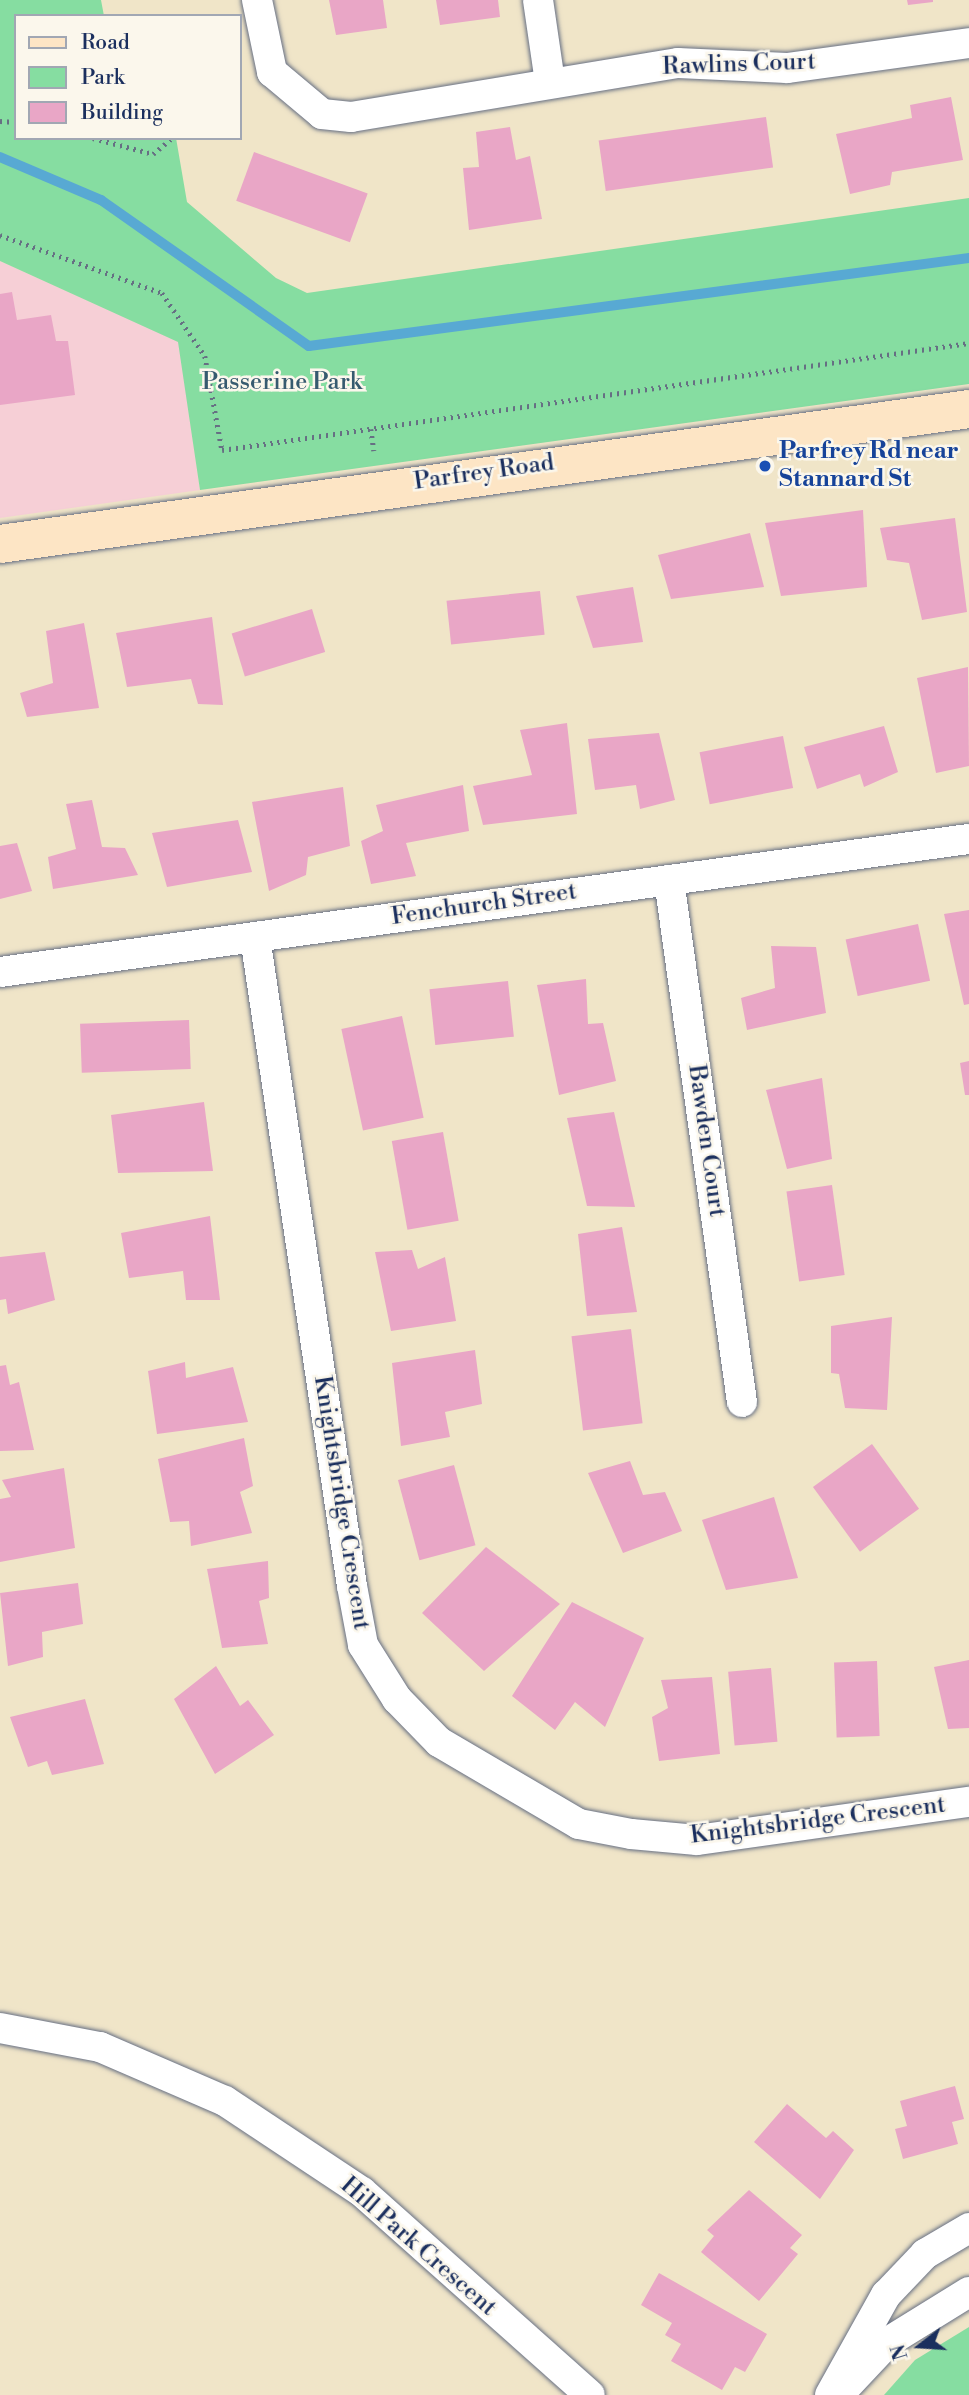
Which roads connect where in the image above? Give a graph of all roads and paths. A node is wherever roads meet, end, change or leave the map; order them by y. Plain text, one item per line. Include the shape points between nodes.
1 (257, 0) edge
2 (538, 0) edge
3 (969, 43) edge
4 (550, 82) junction
5 (100, 140) edge
6 (170, 140) edge
7 (0, 235) edge
8 (969, 343) edge
9 (969, 409) edge
10 (371, 429) junction
11 (374, 451) dead end
12 (0, 544) edge
13 (969, 839) edge
14 (669, 880) junction
15 (255, 937) junction
16 (0, 972) edge
17 (742, 1402) dead end
18 (969, 1802) edge
19 (0, 2028) edge
20 (969, 2228) edge
21 (969, 2292) edge
22 (590, 2395) edge
23 (830, 2395) edge
24 (838, 2395) edge

1 - 4 street, Rawlins Court via 272,72 322,114 351,117
2 - 4 street
3 - 4 street, Rawlins Court via 787,68 678,63
5 - 6 path via 153,154
7 - 10 path via 162,293 196,334 205,356 222,450
8 - 10 path
9 - 12 main road, Parfrey Road
10 - 11 path
13 - 14 street, Fenchurch Street
14 - 15 street, Fenchurch Street
14 - 17 street, Bawden Court
15 - 16 street, Fenchurch Street
15 - 18 street, Knightsbridge Crescent via 352,1586 363,1645 397,1699 439,1742 579,1824 631,1834 697,1840
19 - 22 street, Hill Park Crescent via 100,2047 225,2101 362,2192
20 - 23 street via 925,2254 886,2295
21 - 24 street via 888,2342

